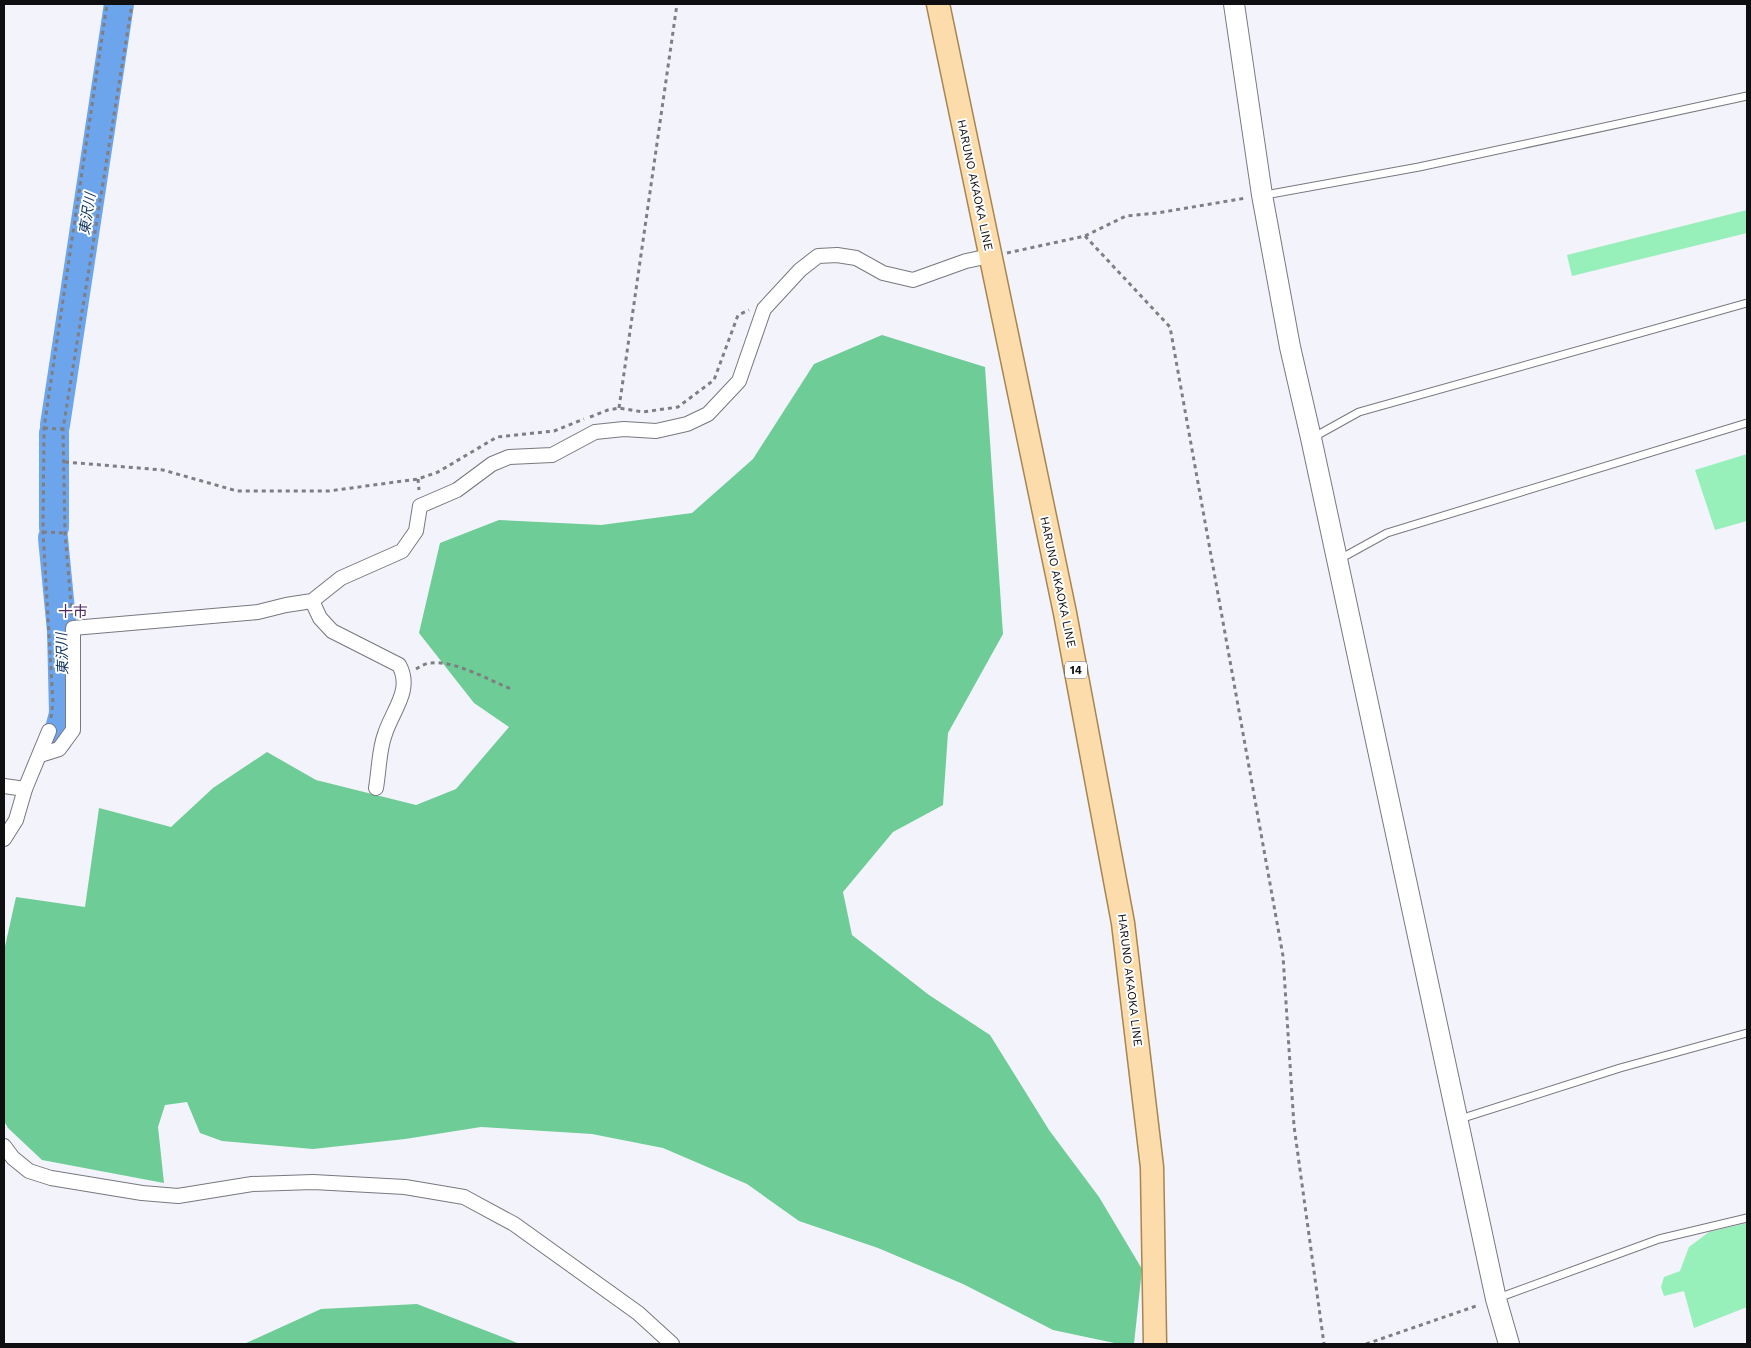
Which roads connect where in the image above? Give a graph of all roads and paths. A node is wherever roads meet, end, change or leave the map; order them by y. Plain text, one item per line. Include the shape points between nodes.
1 (107, 4) edge
2 (132, 4) edge
3 (677, 4) edge
4 (938, 4) edge
5 (1234, 4) edge
6 (1747, 96) edge
7 (1262, 195) junction
8 (1085, 236) junction
9 (990, 256) junction
10 (1747, 303) edge
11 (764, 310) junction
12 (619, 408) junction
13 (1747, 423) edge
14 (44, 428) junction
15 (63, 429) junction
16 (1311, 438) junction
17 (65, 462) junction
18 (43, 532) junction
19 (65, 533) junction
20 (1337, 560) junction
21 (312, 601) junction
22 (73, 628) junction
23 (404, 674) junction
24 (511, 689) dead end
25 (49, 731) joint
26 (40, 755) junction
27 (4, 786) edge
28 (376, 788) dead end
29 (25, 789) junction
30 (4, 839) edge
31 (1747, 1033) edge
32 (1458, 1120) junction
33 (4, 1146) edge
34 (1747, 1218) edge
35 (1496, 1299) junction
36 (672, 1344) edge
37 (1155, 1344) edge
38 (1324, 1344) edge
39 (1366, 1344) edge
40 (1509, 1344) edge

1 - 14 path
2 - 15 path
3 - 12 path
4 - 9 main road, HARUNO AKAOKA LINE / 14
5 - 7 street
6 - 7 lane via 1419,167
7 - 8 path via 1126,216
7 - 16 street via 1290,347
8 - 9 path
8 - 38 path via 1170,327 1283,956 1294,1126
9 - 11 street via 913,280 883,273 856,258 818,256 800,270
9 - 37 main road, HARUNO AKAOKA LINE / 14 via 1065,613 1124,923 1152,1167
10 - 16 lane via 1358,412
11 - 12 path via 752,308 738,315 714,380 678,407 643,412
11 - 21 street via 739,381 708,414 686,424 656,431 624,429 595,432 552,455 509,457 492,464 457,490 420,506 416,531 402,551 341,578
12 - 17 path via 554,431 497,437 438,472 418,479 329,491 237,491 163,470
13 - 20 lane via 1387,533
14 - 15 path
14 - 18 path
15 - 17 path
16 - 20 street
17 - 19 path
18 - 19 path
18 - 25 path via 53,703
19 - 22 path
20 - 32 street
21 - 22 street via 258,612
21 - 23 street via 320,618 332,631 399,665
22 - 26 street via 72,730 59,749
23 - 24 path via 428,663 440,662
23 - 28 street via 400,702 384,734
25 - 26 street
26 - 29 street
27 - 29 street
29 - 30 street via 16,820
31 - 32 lane via 1620,1068
32 - 35 street
33 - 36 street via 29,1171 51,1178 142,1193 178,1196 252,1184 313,1182 405,1187 464,1197 514,1224 638,1313
34 - 35 lane via 1659,1239
35 - 39 path
35 - 40 street

